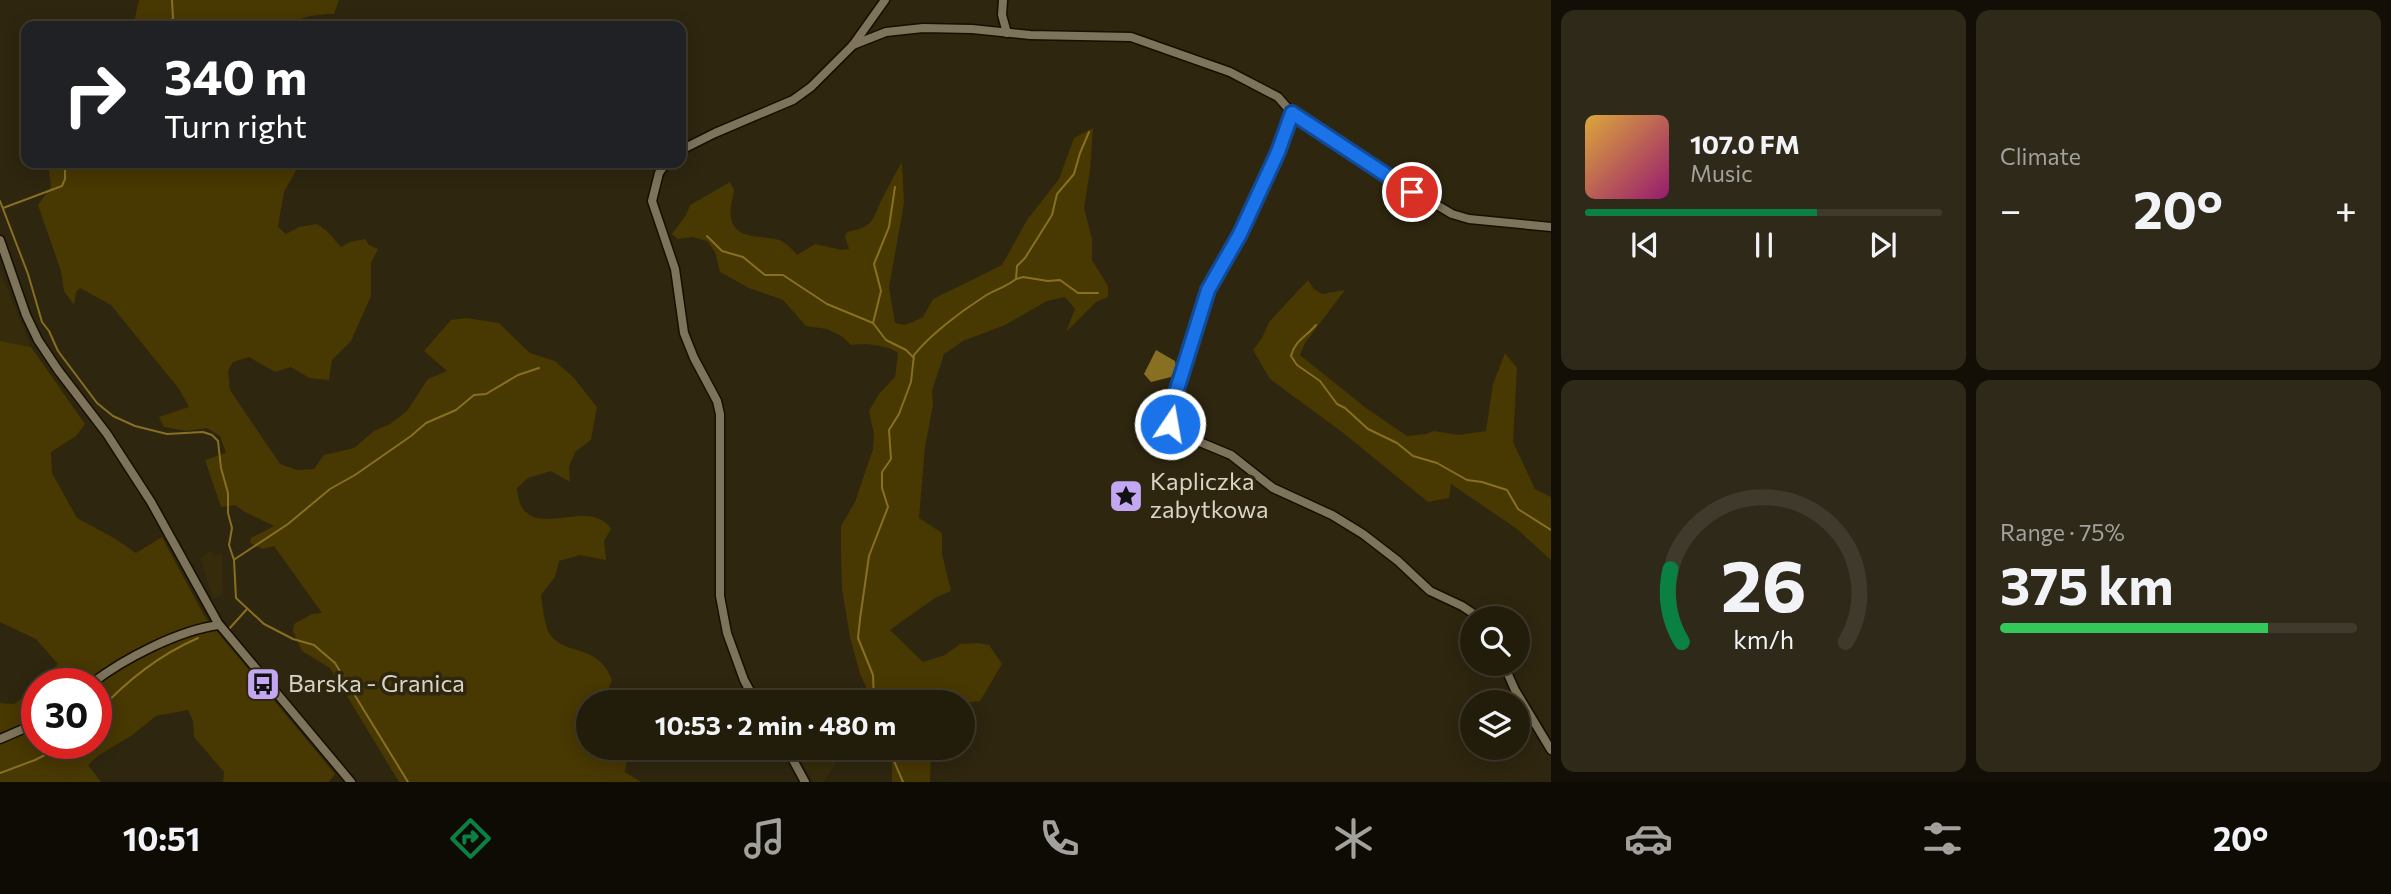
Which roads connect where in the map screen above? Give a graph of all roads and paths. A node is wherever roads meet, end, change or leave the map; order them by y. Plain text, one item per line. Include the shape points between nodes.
1 (885, 0) edge
2 (1003, 0) edge
3 (1007, 33) junction
4 (853, 44) junction
5 (1292, 113) junction
6 (686, 148) edge
7 (662, 168) edge
8 (1551, 227) edge
9 (0, 240) edge
10 (1462, 606) edge
11 (218, 624) junction
12 (112, 672) edge
13 (1509, 676) edge
14 (749, 690) edge
15 (21, 730) edge
16 (0, 739) edge
17 (1551, 750) edge
18 (793, 760) edge
19 (351, 782) edge
20 (805, 782) edge

1 - 4 street
2 - 3 street
3 - 4 street via 923,28 886,32
3 - 5 street via 1131,37 1230,72 1278,97
4 - 6 street via 793,100
5 - 8 street via 1451,214
5 - 10 street via 1240,234 1208,290 1170,424 1178,433 1231,456 1273,488 1363,534 1430,591
7 - 14 street via 652,201 675,269 684,333 720,414 720,596 727,633
9 - 11 street via 38,340 151,502
11 - 12 street via 165,642
11 - 19 street
13 - 17 street
15 - 16 street
18 - 20 street

